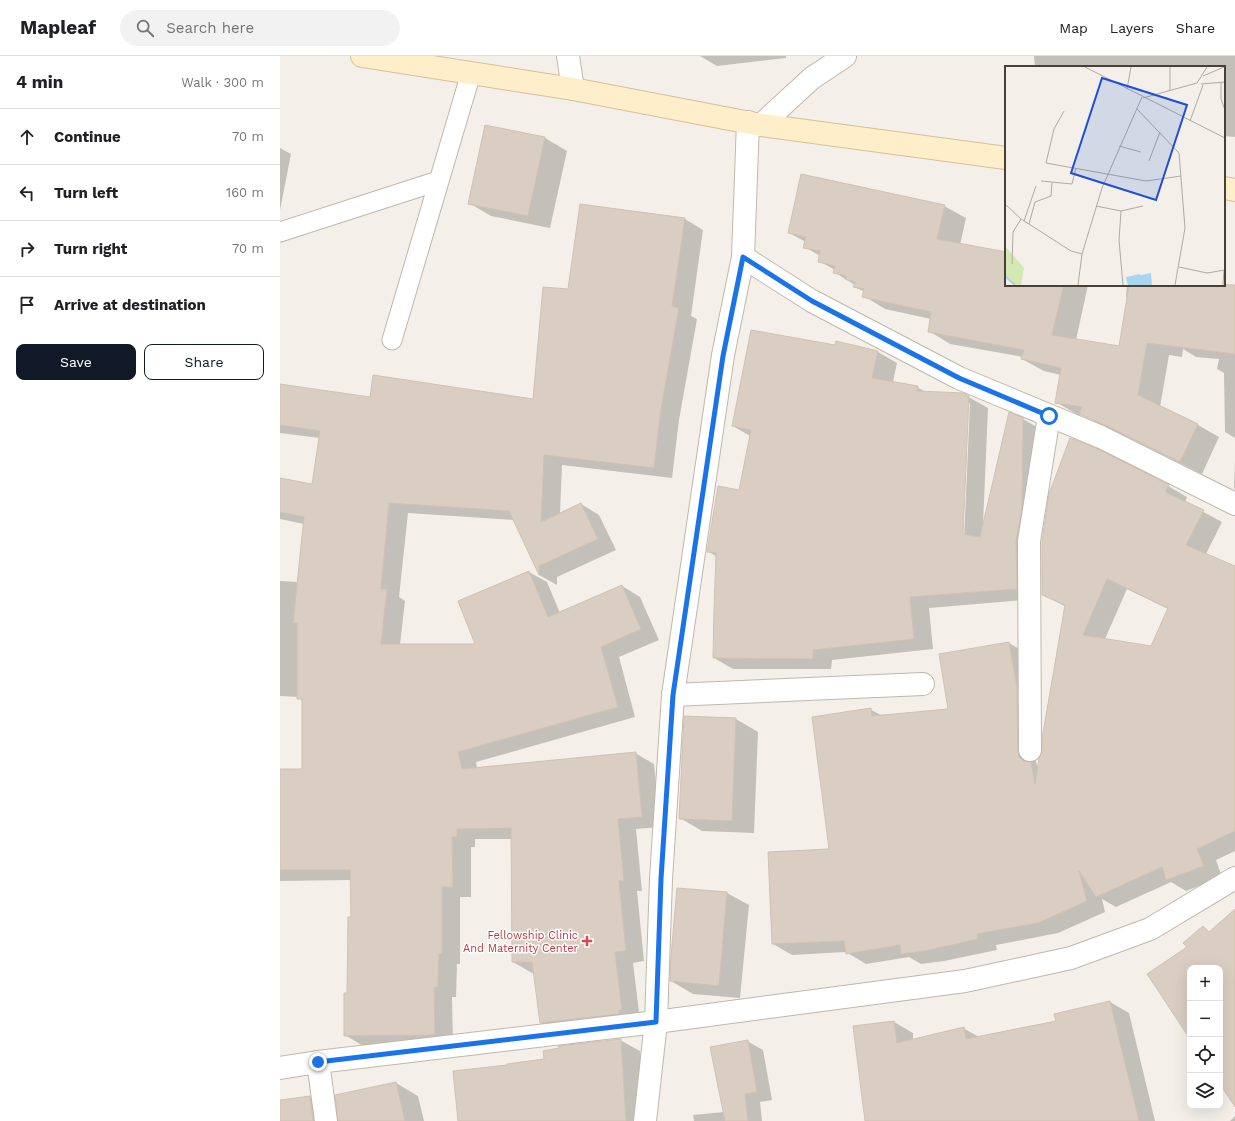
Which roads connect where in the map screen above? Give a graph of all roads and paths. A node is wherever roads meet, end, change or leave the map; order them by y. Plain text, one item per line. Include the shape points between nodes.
1 (362, 56) edge
2 (568, 56) edge
3 (845, 56) edge
4 (471, 73) junction
5 (573, 89) junction
6 (754, 123) junction
7 (1005, 158) edge
8 (438, 181) junction
9 (1225, 188) edge
10 (1235, 190) edge
11 (280, 232) edge
12 (743, 257) junction
13 (392, 340) dead end
14 (1049, 416) junction
15 (1235, 504) edge
16 (923, 684) dead end
17 (673, 695) junction
18 (1030, 750) dead end
19 (1235, 878) edge
20 (656, 1022) junction
21 (318, 1062) junction
22 (280, 1068) edge
23 (326, 1121) edge
24 (645, 1121) edge

1 - 4 main road
2 - 5 street
3 - 6 street
4 - 5 main road
4 - 8 lane
5 - 6 main road
6 - 7 main road
6 - 12 street
8 - 11 lane
8 - 13 lane
9 - 10 main road
12 - 14 street via 812,301 959,378
12 - 17 street via 723,356
14 - 15 street via 1101,436
14 - 18 street via 1029,541
16 - 17 street
17 - 20 street via 661,879
19 - 20 street via 1150,929 1071,958 964,981
20 - 21 street
20 - 24 street
21 - 22 street
21 - 23 street

